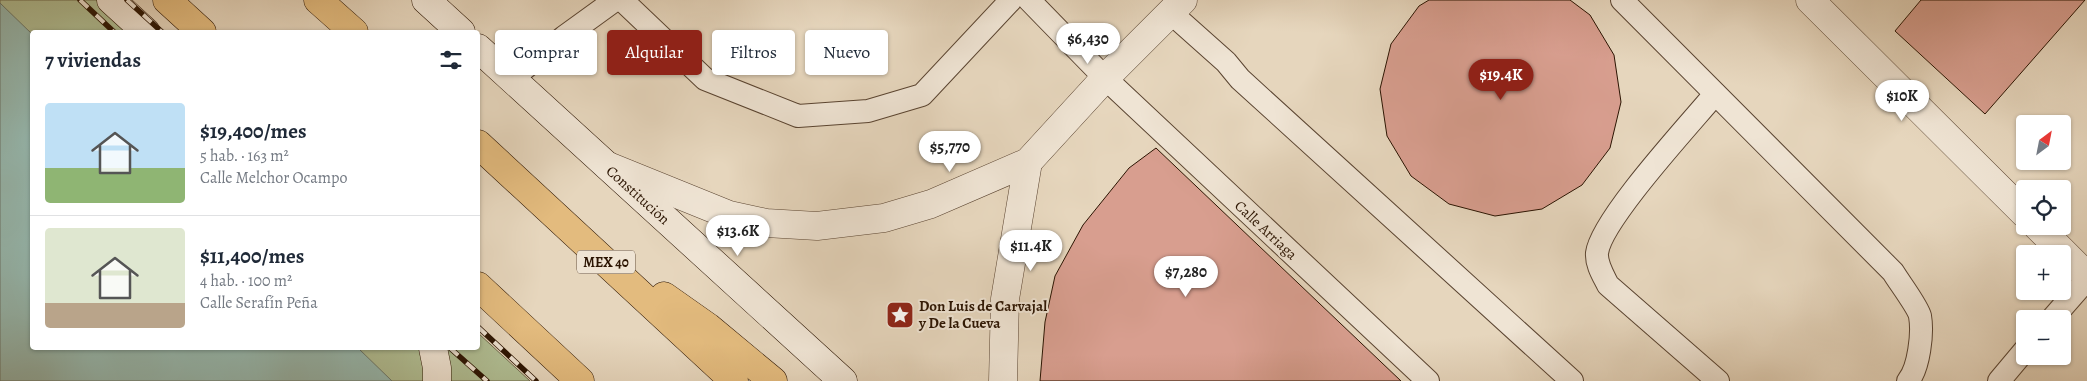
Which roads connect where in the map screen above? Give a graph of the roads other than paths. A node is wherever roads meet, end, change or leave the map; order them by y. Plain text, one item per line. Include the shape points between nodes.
1 (111, 0) edge
2 (167, 0) edge
3 (318, 0) edge
4 (426, 0) edge
5 (622, 0) edge
6 (1011, 0) edge
7 (1029, 0) edge
8 (1622, 0) edge
9 (1810, 0) edge
10 (598, 4) edge
11 (1177, 6) edge
12 (144, 30) edge
13 (200, 30) edge
14 (352, 30) edge
15 (459, 30) edge
16 (480, 50) edge
17 (510, 78) junction
18 (1105, 78) junction
19 (1715, 94) junction
20 (480, 146) edge
21 (1028, 162) junction
22 (604, 165) junction
23 (2016, 205) edge
24 (578, 235) junction
25 (2046, 235) edge
26 (2087, 277) edge
27 (480, 288) edge
28 (2060, 310) edge
29 (433, 350) edge
30 (2016, 361) edge
31 (437, 381) edge
32 (580, 381) edge
33 (734, 381) edge
34 (773, 381) edge
35 (843, 381) edge
36 (1003, 381) edge
37 (1428, 381) edge
38 (1572, 381) edge
39 (1718, 381) edge
40 (1908, 381) edge
41 (1999, 381) edge

1 - 12 street
2 - 13 highway
3 - 14 highway
4 - 15 street
5 - 6 lane via 705,80 798,116 868,111 922,95
7 - 18 lane, Calle Arriaga
8 - 19 lane
9 - 23 street
10 - 17 lane via 564,36
11 - 18 street
11 - 38 lane via 1240,79
16 - 17 street, Constitución
17 - 22 street, Constitución
18 - 21 street
18 - 37 lane, Calle Arriaga
19 - 39 lane via 1649,172 1606,230 1598,253 1599,267 1608,285
19 - 40 lane via 1893,272 1920,315 1920,345
20 - 24 highway, MEX 40
21 - 22 street via 931,204 884,218 817,226 766,223 729,215
21 - 36 street via 1005,299
22 - 35 street, Constitución
24 - 33 highway, MEX 40
24 - 34 highway via 708,327
25 - 26 street
26 - 28 lane
27 - 32 highway
29 - 31 street
30 - 41 lane

